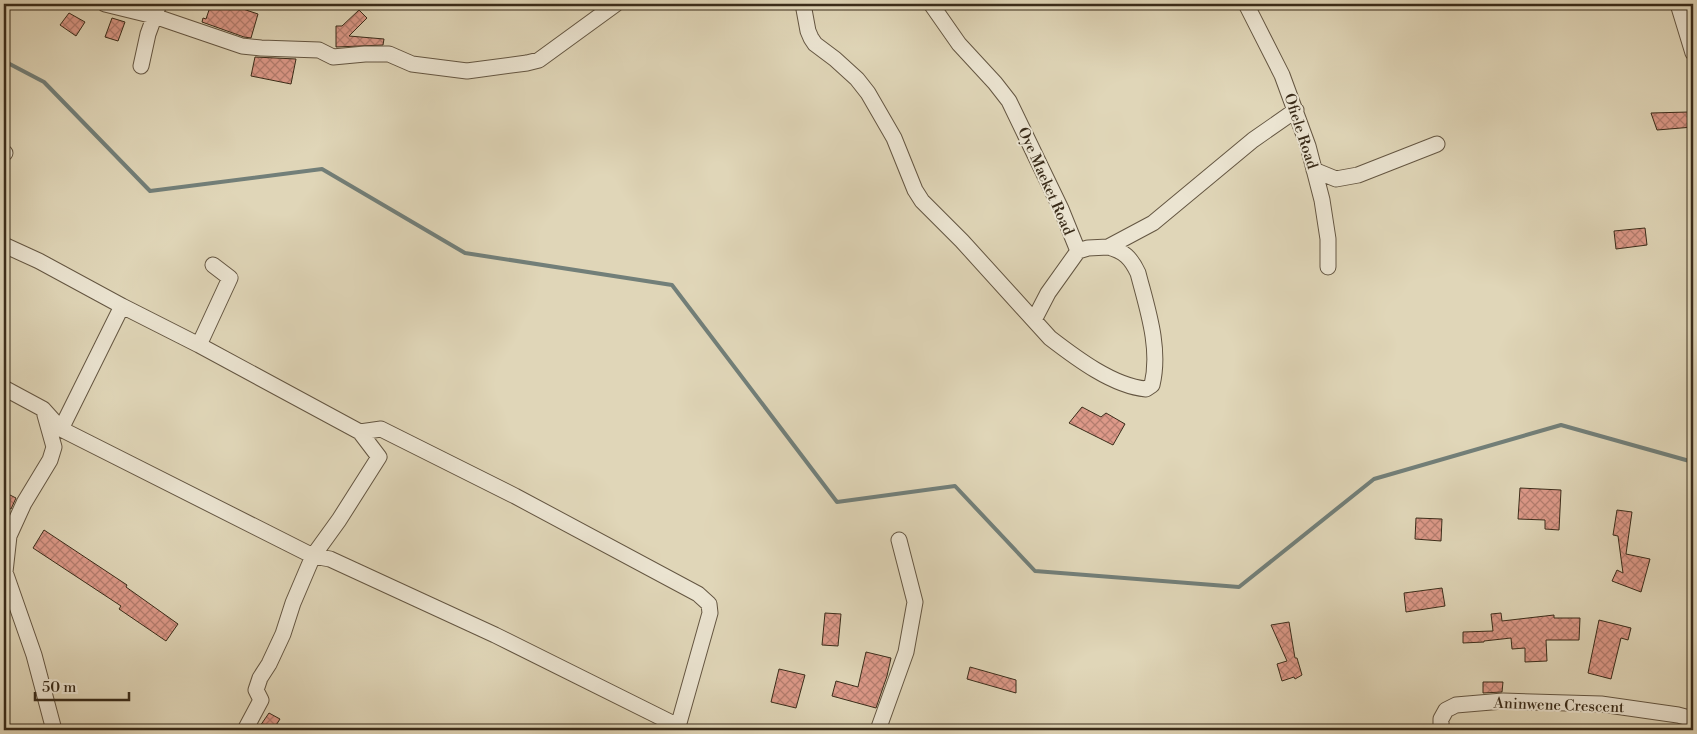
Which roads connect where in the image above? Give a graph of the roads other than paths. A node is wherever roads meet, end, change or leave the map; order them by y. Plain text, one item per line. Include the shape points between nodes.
1 (104, 4) edge
2 (616, 4) edge
3 (803, 4) edge
4 (931, 4) edge
5 (1246, 4) edge
6 (1678, 4) edge
7 (156, 10) edge
8 (1693, 53) edge
9 (140, 66) dead end
10 (1296, 110) junction
11 (1437, 144) dead end
12 (1314, 170) junction
13 (4, 245) edge
14 (1108, 247) junction
15 (1078, 251) junction
16 (214, 265) dead end
17 (1328, 268) dead end
18 (122, 306) junction
19 (1034, 320) junction
20 (199, 345) junction
21 (4, 388) edge
22 (43, 409) junction
23 (61, 429) junction
24 (360, 432) junction
25 (899, 540) dead end
26 (313, 556) junction
27 (1693, 719) edge
28 (678, 728) edge
29 (54, 730) edge
30 (245, 730) edge
31 (878, 730) edge
32 (1440, 730) edge

1 - 7 street
2 - 7 street via 539,60 467,71 412,64 388,54 333,57 319,50 242,46
3 - 19 street via 808,31 815,44 857,79 868,93 894,138 922,201
4 - 15 street, Oye Maeket Road via 959,44 1009,101
5 - 10 street, Ofiele Road
6 - 8 street
7 - 9 street
10 - 12 street, Ofiele Road
10 - 14 street, Oye Maeket Road via 1253,140 1153,223
11 - 12 street via 1358,175 1336,178
12 - 17 street, Ofiele Road via 1328,239
13 - 18 street
14 - 15 street, Oye Maeket Road
14 - 19 street via 1127,255 1138,272 1154,348 1154,379 1150,388 1112,380 1050,338
15 - 19 street
16 - 20 street via 230,278
18 - 20 street
18 - 23 street
20 - 24 street
21 - 22 street
22 - 23 street
22 - 29 street via 54,447 9,536 5,572 34,656
23 - 26 street
24 - 26 street via 379,457
24 - 28 street via 381,429 655,570 698,594 709,604 710,612
25 - 31 street via 915,609 906,652
26 - 28 street via 330,559 487,631
26 - 30 street via 269,664 260,678 256,690 261,700
27 - 32 street, Aninwene Crescent via 1602,704 1503,701 1456,705 1446,710

